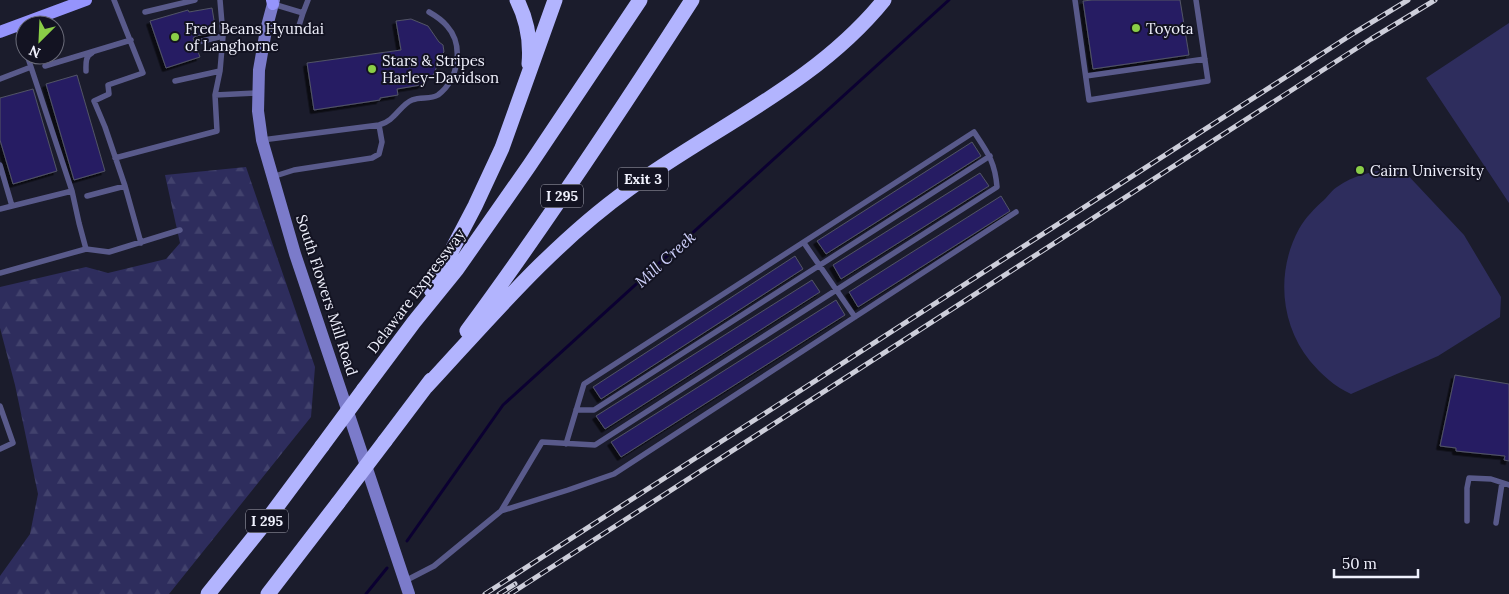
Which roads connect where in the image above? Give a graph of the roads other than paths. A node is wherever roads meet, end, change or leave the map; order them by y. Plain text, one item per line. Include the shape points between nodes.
1 (86, 0) edge
2 (114, 0) edge
3 (195, 0) edge
4 (220, 0) edge
5 (308, 0) edge
6 (517, 0) edge
7 (555, 0) edge
8 (640, 0) edge
9 (692, 0) edge
10 (884, 0) edge
11 (1075, 0) edge
12 (1196, 0) edge
13 (273, 1) edge
14 (145, 12) dead end
15 (429, 12) dead end
16 (303, 13) junction
17 (46, 15) edge
18 (15, 27) edge
19 (0, 32) edge
20 (297, 32) dead end
21 (223, 36) junction
22 (131, 40) junction
23 (198, 42) dead end
24 (101, 48) junction
25 (1205, 59) junction
26 (45, 66) dead end
27 (31, 67) joint
28 (86, 71) dead end
29 (220, 71) junction
30 (1086, 76) junction
31 (0, 79) edge
32 (528, 80) junction
33 (176, 81) dead end
34 (91, 93) dead end
35 (258, 93) junction
36 (215, 95) junction
37 (94, 101) junction
38 (379, 125) junction
39 (262, 140) junction
40 (990, 156) junction
41 (115, 158) junction
42 (0, 165) edge
43 (272, 176) junction
44 (125, 186) junction
45 (72, 191) junction
46 (87, 196) dead end
47 (12, 206) junction
48 (0, 209) edge
49 (1016, 212) dead end
50 (180, 230) dead end
51 (141, 243) junction
52 (804, 243) junction
53 (86, 249) junction
54 (820, 265) junction
55 (0, 273) edge
56 (837, 289) junction
57 (855, 317) junction
58 (414, 322) junction
59 (426, 387) junction
60 (0, 406) edge
61 (576, 410) junction
62 (566, 444) junction
63 (0, 448) edge
64 (1506, 484) edge
65 (501, 511) junction
66 (1467, 521) dead end
67 (1496, 522) dead end
68 (405, 581) junction
69 (208, 594) edge
70 (268, 594) edge
71 (409, 594) edge

1 - 17 main road
2 - 22 lane
3 - 14 lane
4 - 21 lane
5 - 16 lane
6 - 32 highway via 527,29
7 - 32 highway
8 - 58 highway, Delaware Expressway / I 295 via 524,174 457,269
9 - 59 highway, I 295 via 560,198
10 - 59 highway, Exit 3 via 860,27 794,82 630,188 581,226 533,272
11 - 30 lane
12 - 25 lane
13 - 16 lane
13 - 35 main road, South Flowers Mill Road via 262,50
15 - 38 lane via 448,26 456,42 458,61 451,80 437,96 413,100 386,123
16 - 20 lane
18 - 19 main road
21 - 23 lane
21 - 29 lane
22 - 24 lane
22 - 37 lane via 143,73 108,85 109,94
24 - 26 lane
24 - 28 lane via 89,54
25 - 30 lane
25 - 30 lane via 1208,81 1090,100
27 - 31 lane
27 - 45 lane
29 - 33 lane
29 - 36 lane
32 - 58 highway via 489,178
34 - 37 lane
35 - 36 lane
35 - 39 main road, South Flowers Mill Road
36 - 41 lane via 216,131
37 - 41 lane
38 - 39 lane
38 - 43 lane via 382,142 379,154 372,158
39 - 43 main road, South Flowers Mill Road
40 - 52 lane via 974,132
40 - 54 lane
40 - 56 lane via 997,187
41 - 44 lane
42 - 47 lane
43 - 68 main road, South Flowers Mill Road
44 - 46 lane
44 - 51 lane
45 - 47 lane
45 - 53 lane
47 - 48 lane
49 - 57 lane
50 - 51 lane
51 - 53 lane via 109,252
52 - 54 lane
52 - 61 lane via 584,384
53 - 55 lane
54 - 56 lane
54 - 61 lane via 594,410
56 - 57 lane
56 - 62 lane via 596,445
57 - 65 lane via 614,474
58 - 69 highway, Delaware Expressway / I 295, bridge
59 - 70 highway, I 295, bridge
60 - 63 lane via 13,443
61 - 62 lane
62 - 65 lane via 542,442
64 - 66 lane via 1469,478
64 - 67 lane
65 - 68 lane via 434,566
68 - 71 main road, South Flowers Mill Road

